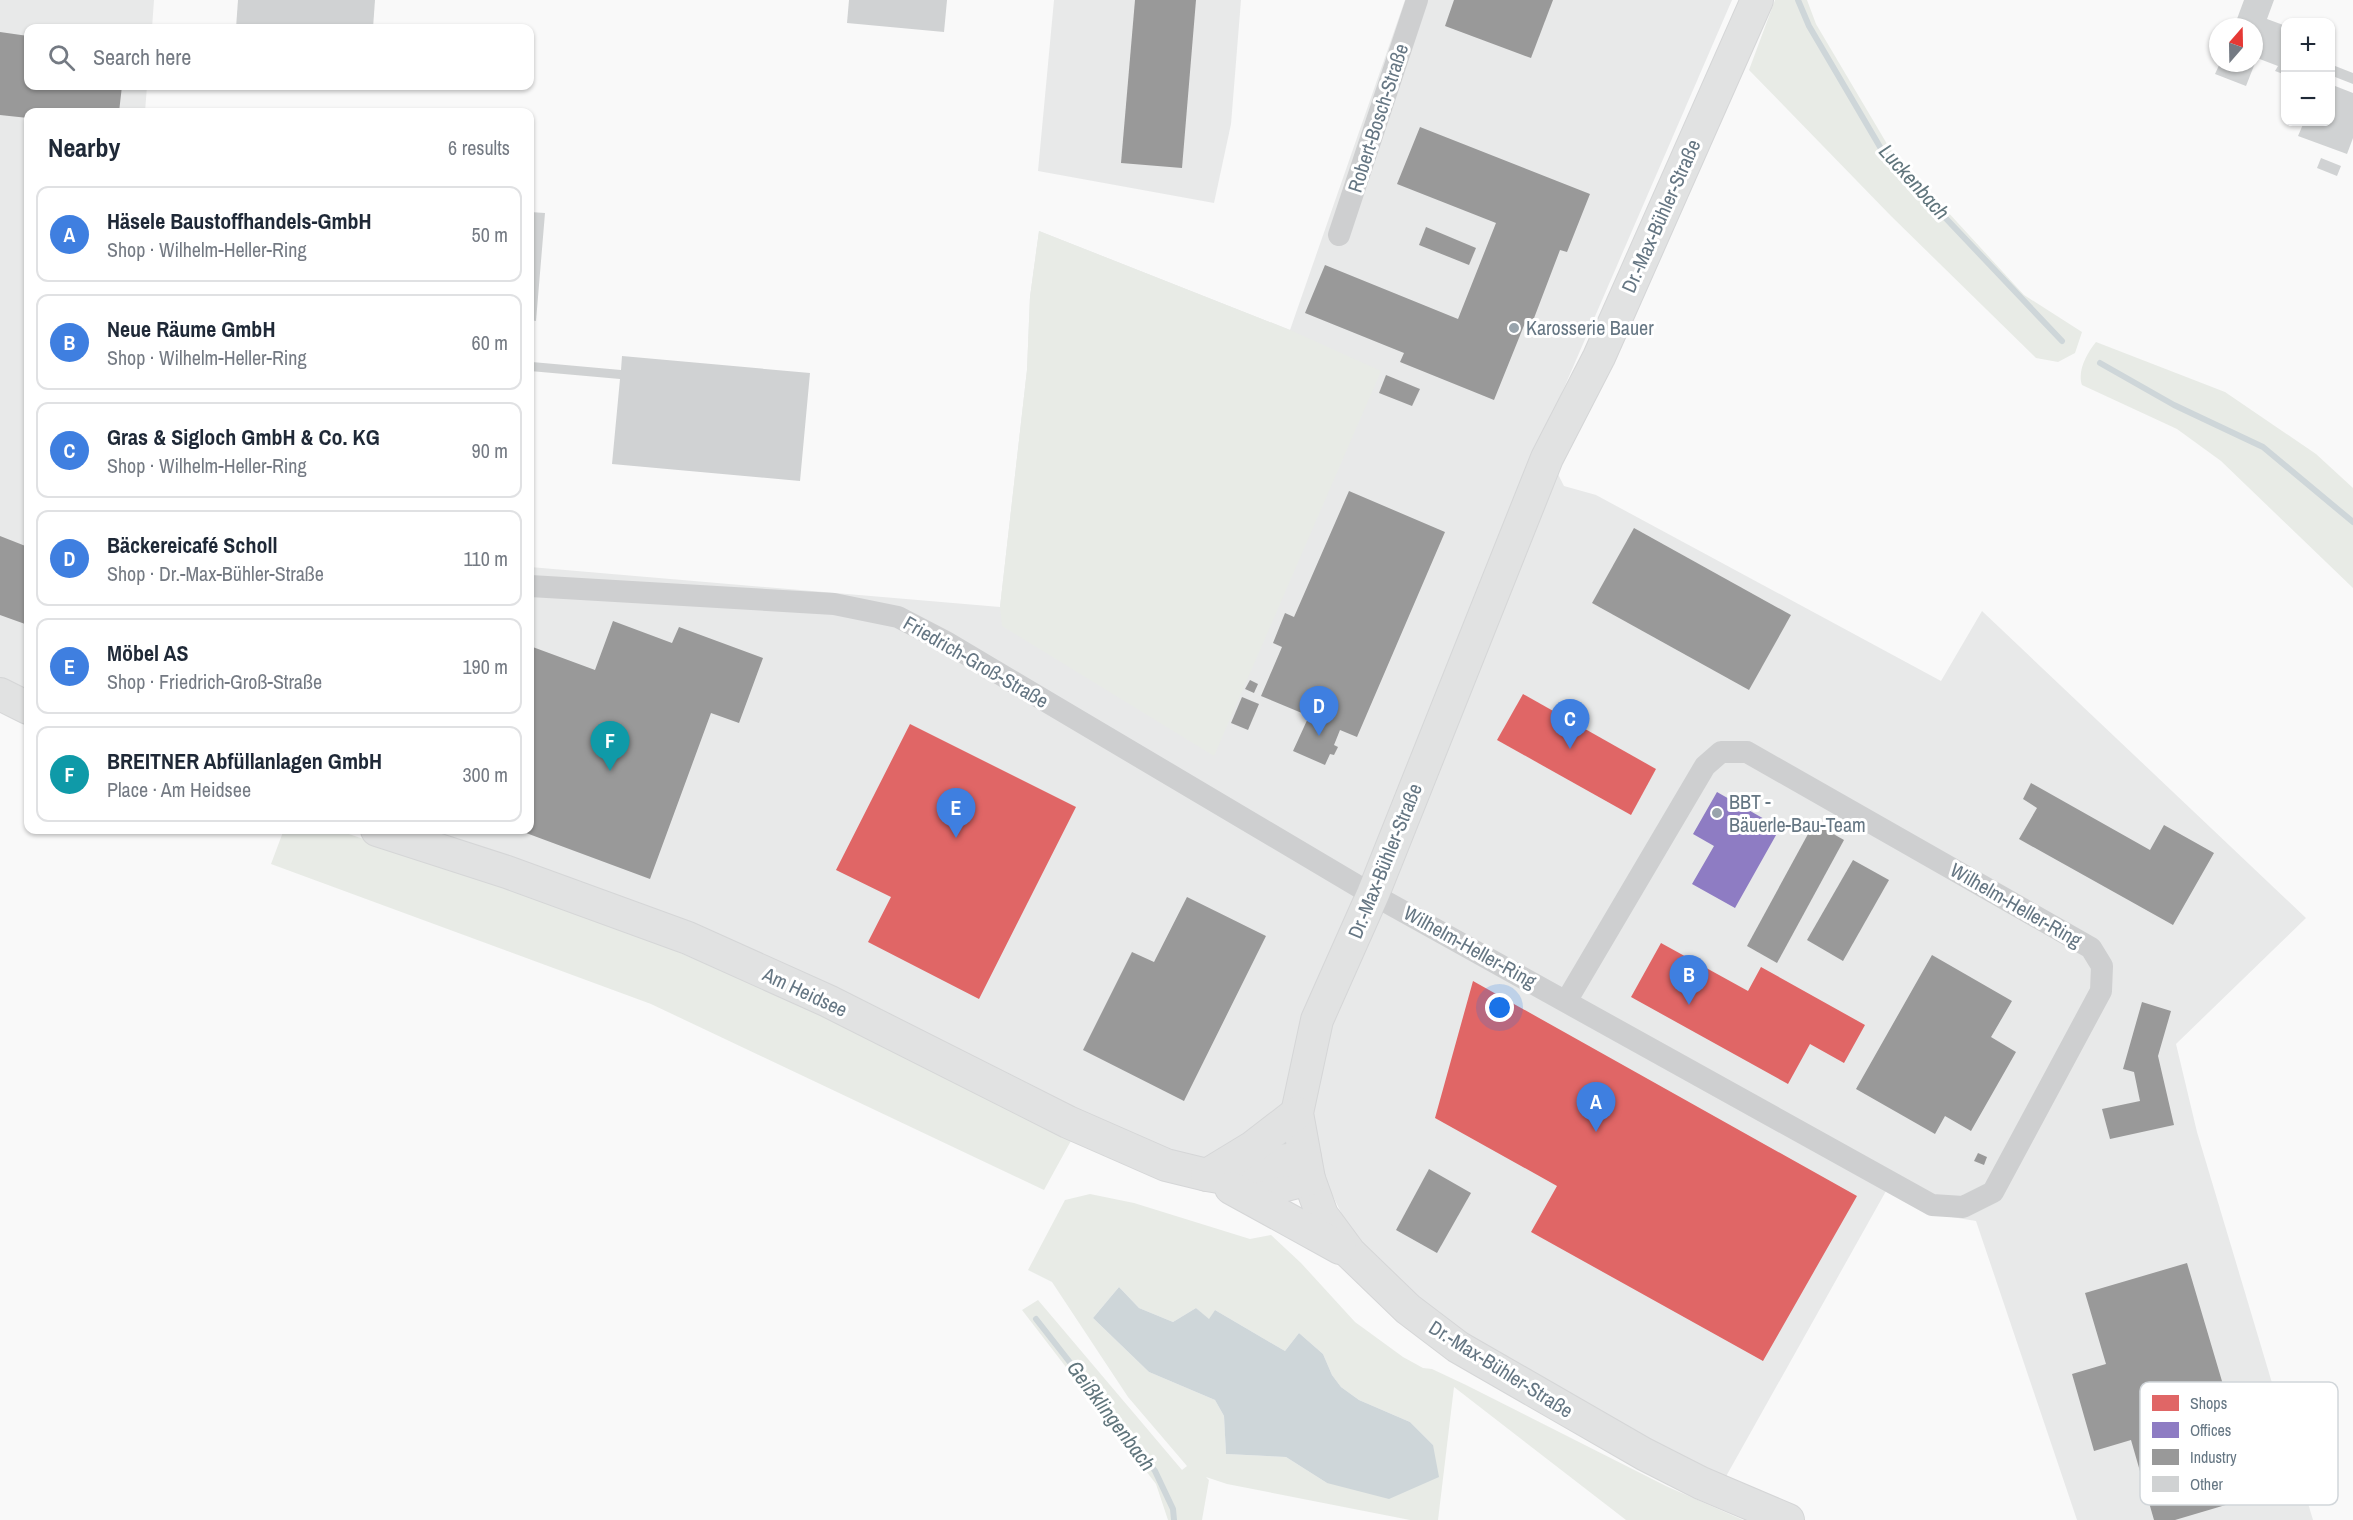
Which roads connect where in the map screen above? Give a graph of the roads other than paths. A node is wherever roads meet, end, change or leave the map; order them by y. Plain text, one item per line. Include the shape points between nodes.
1 (1417, 0) edge
2 (1757, 0) edge
3 (1339, 235) dead end
4 (534, 586) edge
5 (0, 694) edge
6 (24, 706) edge
7 (389, 834) edge
8 (1372, 894) junction
9 (1567, 1000) junction
10 (1297, 1113) junction
11 (1307, 1169) junction
12 (1215, 1176) junction
13 (1350, 1253) junction
14 (1788, 1520) edge

1 - 3 street, Robert-Bosch-Straße
2 - 8 main road, Dr.-Max-Bühler-Straße via 1599,357 1547,458
4 - 8 street, Friedrich-Groß-Straße via 834,604 898,617
5 - 6 main road
7 - 12 main road, Am Heidsee via 688,938 828,1001 1077,1126 1166,1165
8 - 9 street, Wilhelm-Heller-Ring
8 - 10 main road, Dr.-Max-Bühler-Straße via 1317,1020
9 - 9 street, Wilhelm-Heller-Ring via 1932,1205 1963,1207 1993,1192 2101,991 2102,966 2091,948 1747,752 1721,753 1705,766
10 - 11 main road, Dr.-Max-Bühler-Straße
10 - 12 main road
11 - 12 main road, Am Heidsee via 1278,1187
11 - 13 main road, Dr.-Max-Bühler-Straße via 1322,1215
12 - 13 main road
13 - 14 main road, Dr.-Max-Bühler-Straße via 1408,1309 1458,1347 1644,1454

